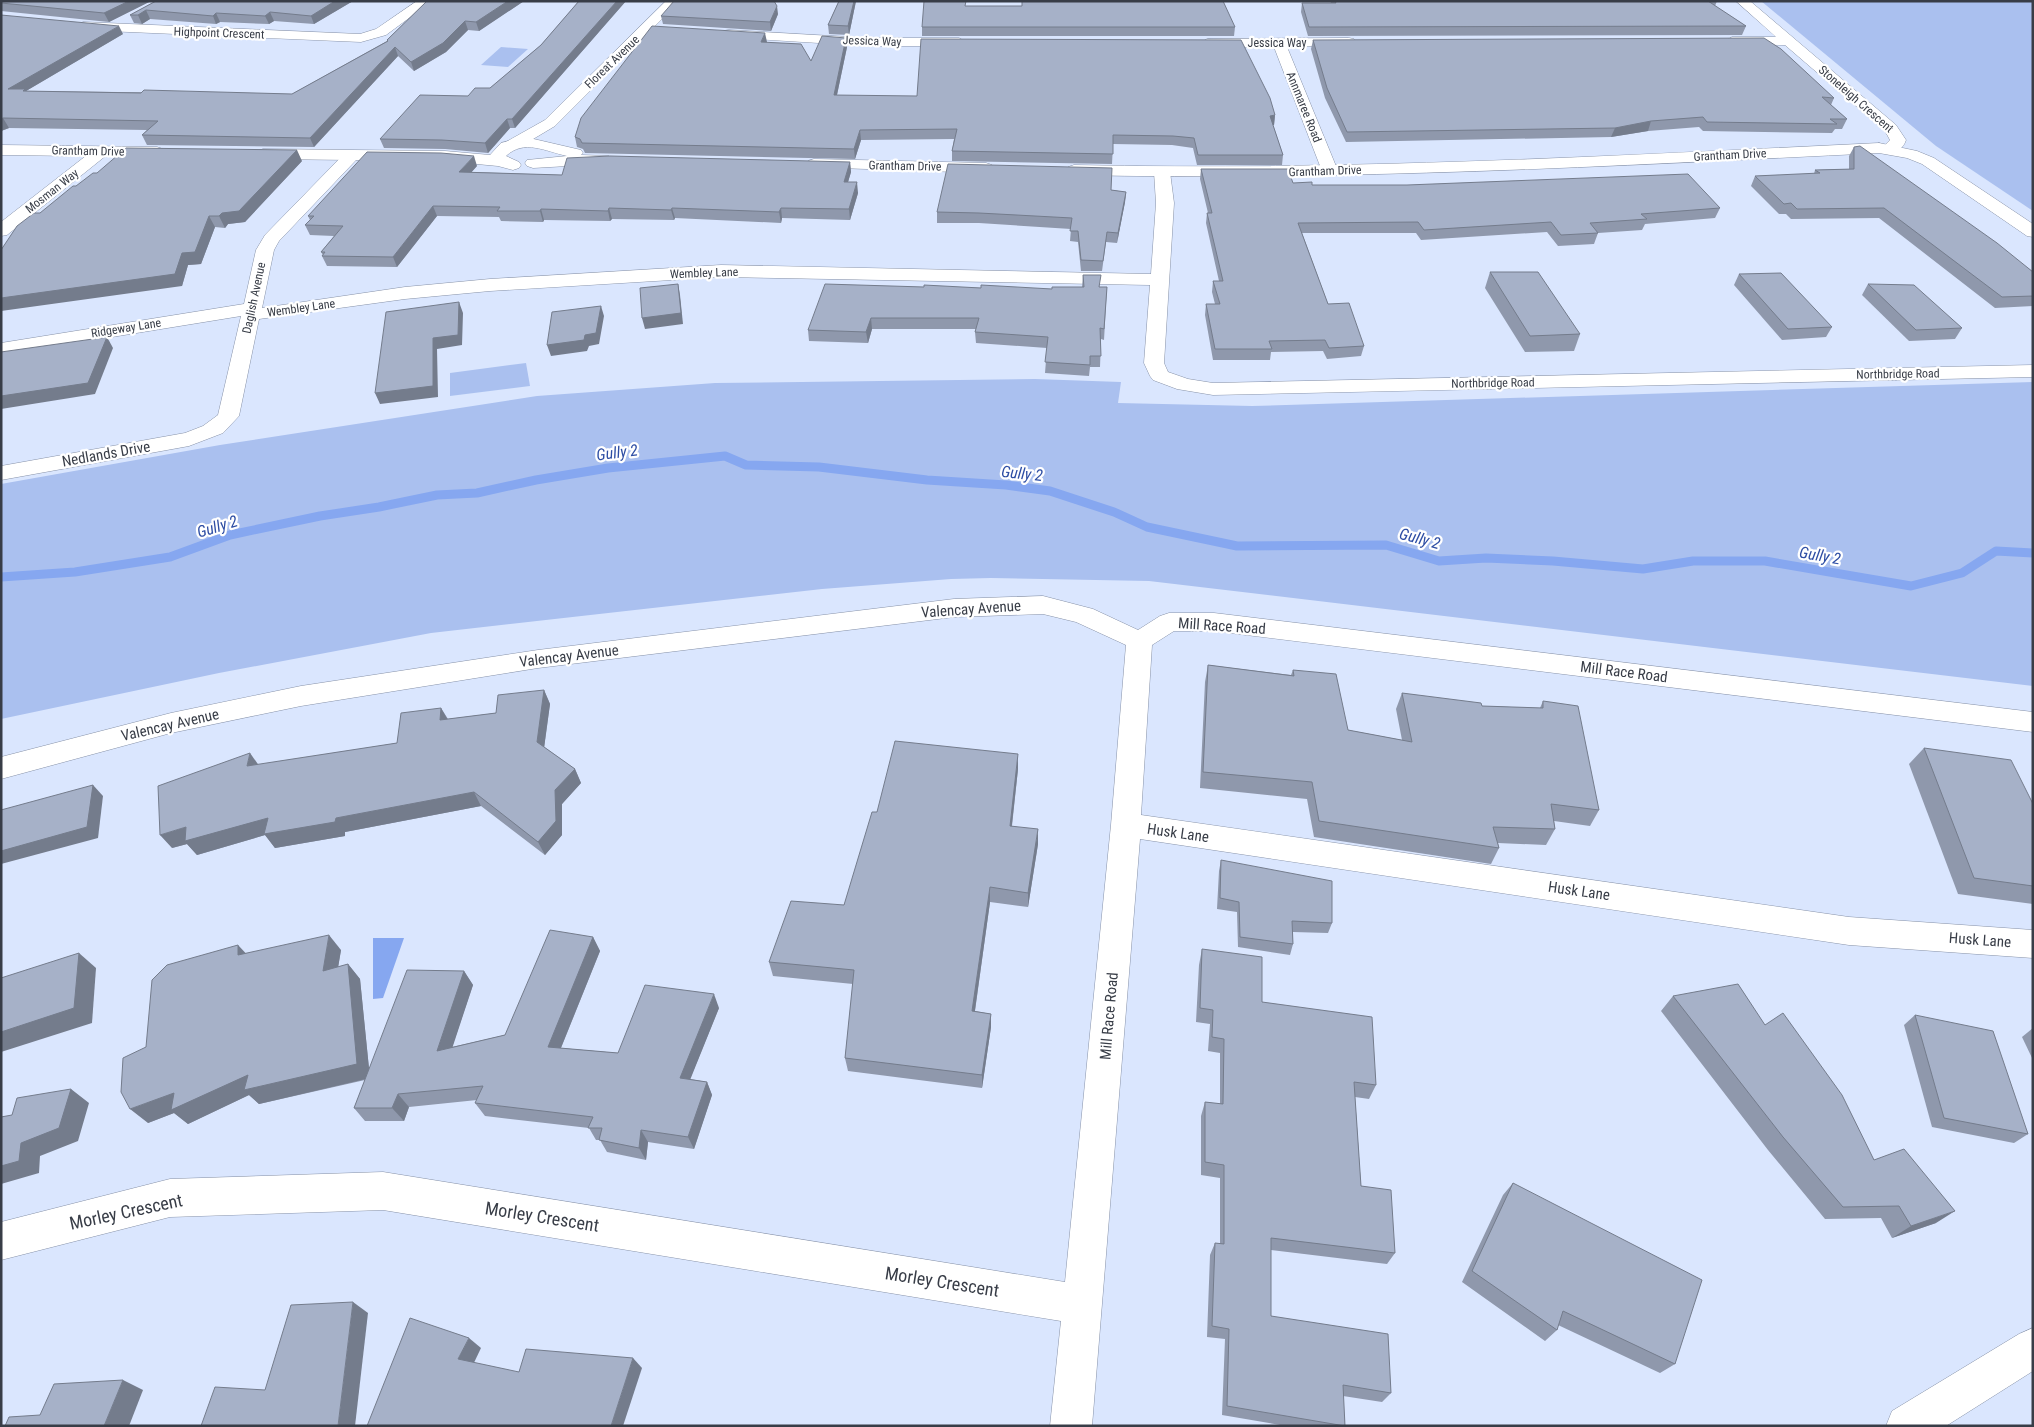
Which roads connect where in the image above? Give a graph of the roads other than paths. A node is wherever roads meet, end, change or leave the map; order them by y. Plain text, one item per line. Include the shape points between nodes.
1 (426, 1) edge
2 (674, 1) edge
3 (1742, 1) edge
4 (140, 14) edge
5 (65, 25) edge
6 (108, 28) junction
7 (647, 29) junction
8 (664, 30) edge
9 (712, 33) edge
10 (1788, 40) junction
11 (1721, 41) edge
12 (975, 42) edge
13 (1367, 42) edge
14 (1190, 43) edge
15 (1279, 43) junction
16 (550, 123) junction
17 (549, 146) junction
18 (1889, 149) junction
19 (1, 150) edge
20 (102, 151) junction
21 (506, 151) junction
22 (172, 153) edge
23 (251, 154) edge
24 (351, 156) junction
25 (533, 163) junction
26 (800, 164) edge
27 (999, 169) edge
28 (1056, 170) edge
29 (1330, 171) junction
30 (1162, 172) junction
31 (1, 231) edge
32 (2033, 232) edge
33 (1160, 280) junction
34 (251, 312) junction
35 (1, 349) edge
36 (2033, 371) edge
37 (209, 433) joint
38 (1, 472) edge
39 (1139, 641) junction
40 (2033, 722) edge
41 (1, 768) edge
42 (1126, 825) junction
43 (2033, 944) edge
44 (1, 1241) edge
45 (1083, 1305) junction
46 (2033, 1348) edge
47 (1071, 1426) edge
48 (1907, 1426) edge

1 - 6 street, Highpoint Crescent via 381,32 361,38
2 - 7 street, Floreat Avenue
3 - 10 street, Stoneleigh Crescent
4 - 6 street
5 - 6 street, Highpoint Crescent
7 - 8 street
7 - 16 street, Floreat Avenue
9 - 12 street, Jessica Way via 867,42
10 - 11 street
10 - 18 street, Stoneleigh Crescent via 1891,128 1898,140
13 - 15 street, Jessica Way
14 - 15 street, Jessica Way
15 - 29 street, Annmaree Road
16 - 17 street via 546,137
16 - 21 street, Floreat Avenue
17 - 21 street via 529,142
17 - 25 street via 550,155
17 - 25 street via 616,159
18 - 29 street, Grantham Drive
18 - 32 street, Stoneleigh Crescent via 1911,154 1941,168
19 - 20 street, Grantham Drive
20 - 22 street, Grantham Drive
20 - 31 street, Mosman Way
21 - 24 street via 445,156
21 - 25 street via 513,165
23 - 24 street
24 - 34 street, Daglish Avenue via 271,238 261,261
26 - 27 street, Grantham Drive
28 - 30 street, Grantham Drive
29 - 30 street, Grantham Drive
30 - 33 street, Northbridge Road via 1165,203
33 - 34 street, Wembley Lane via 722,271 490,285
33 - 36 street, Northbridge Road via 1154,363 1160,376 1184,385 1213,389
34 - 35 street, Ridgeway Lane
34 - 37 street, Daglish Avenue via 228,416
37 - 38 street, Nedlands Drive
39 - 40 street, Mill Race Road via 1169,622 1214,622
39 - 41 street, Valencay Avenue via 1084,615 1043,605 954,608 538,659 301,696 171,723
39 - 42 street, Mill Race Road
42 - 43 street, Husk Lane via 1849,931
42 - 45 street, Mill Race Road
44 - 45 street, Morley Crescent via 170,1198 383,1191
45 - 47 street, Mill Race Road
46 - 48 street

